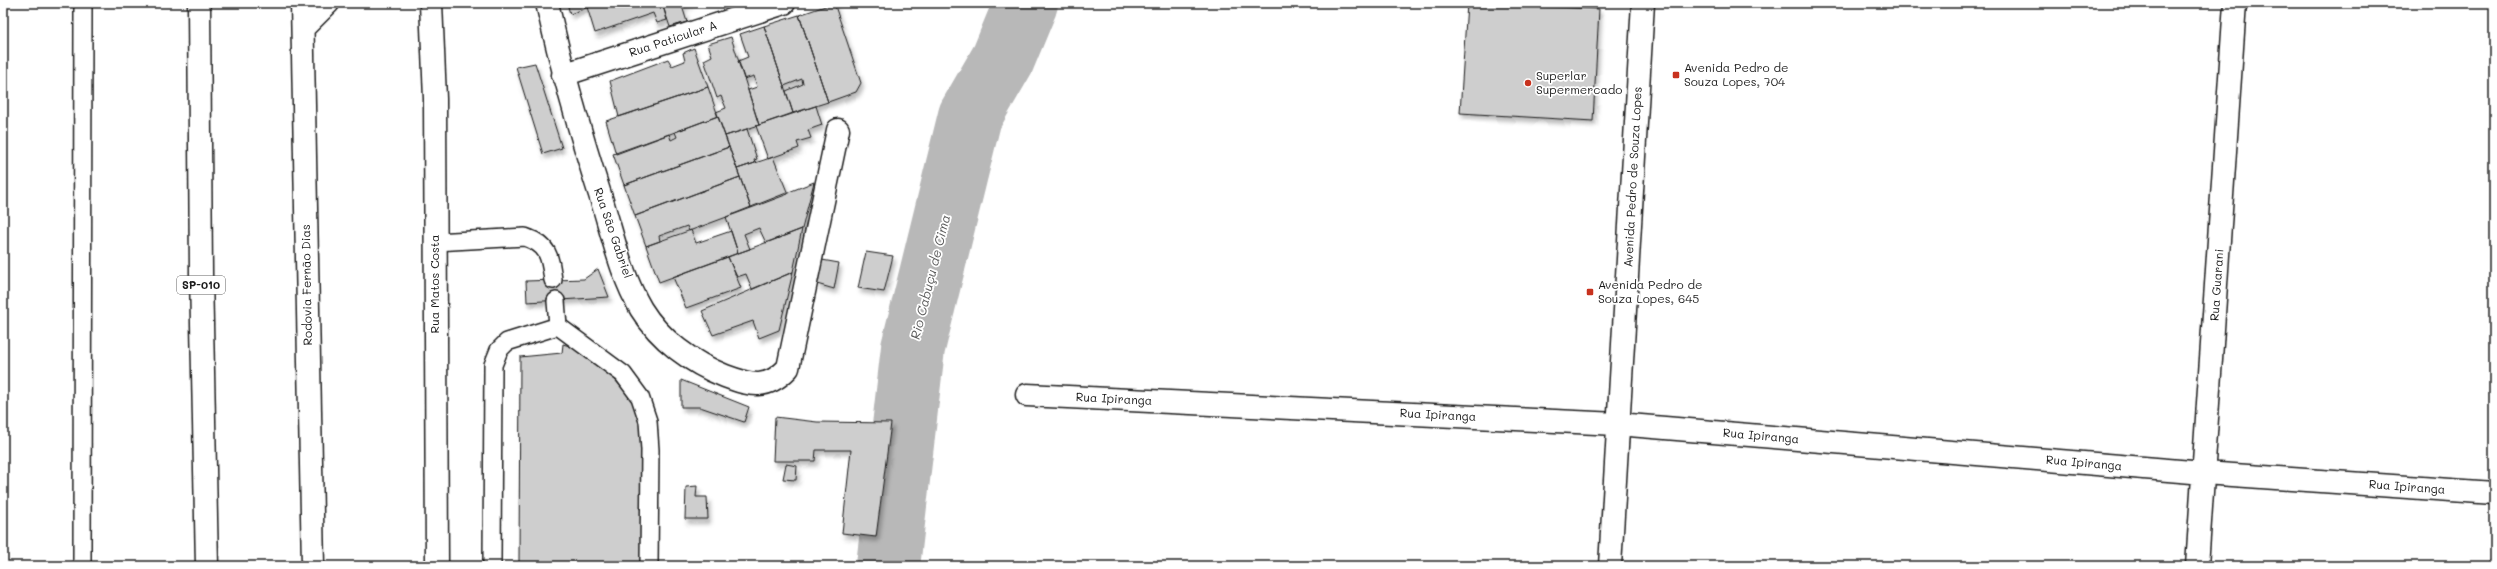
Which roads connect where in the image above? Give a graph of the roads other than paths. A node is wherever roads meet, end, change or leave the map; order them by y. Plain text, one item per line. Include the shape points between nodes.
1 (83, 3) edge
2 (199, 3) edge
3 (302, 3) edge
4 (328, 3) edge
5 (431, 3) edge
6 (547, 3) edge
7 (784, 3) edge
8 (1643, 3) edge
9 (2236, 3) edge
10 (303, 28) junction
11 (563, 75) junction
12 (838, 130) dead end
13 (435, 242) junction
14 (553, 280) dead end
15 (556, 301) dead end
16 (558, 326) junction
17 (1027, 394) dead end
18 (1617, 424) junction
19 (2204, 473) junction
20 (2494, 493) edge
21 (82, 566) edge
22 (207, 566) edge
23 (313, 566) edge
24 (437, 566) edge
25 (492, 566) edge
26 (649, 566) edge
27 (1610, 566) edge
28 (2197, 566) edge

1 - 21 lane
2 - 22 main road, SP-010
3 - 10 main road, Rodovia Fernão Dias
4 - 10 main road
5 - 13 main road, Rua Matos Costa
6 - 11 main road, Rua São Gabriel
7 - 11 main road, Rua Paticular A
8 - 18 main road, Avenida Pedro de Souza Lopes
9 - 19 main road, Rua Guarani
10 - 23 main road, Rodovia Fernão Dias
11 - 12 main road, Rua São Gabriel via 621,262 642,310 666,341 698,364 746,384 763,384 777,379 788,368
13 - 14 lane via 524,238 536,241 546,249 551,262
13 - 24 main road, Rua Matos Costa
15 - 16 lane
16 - 25 lane via 507,342 499,350 493,366
16 - 26 lane via 623,374 640,397 648,421 650,450
17 - 18 main road, Rua Ipiranga
18 - 19 main road, Rua Ipiranga
18 - 27 main road, Avenida Pedro de Souza Lopes
19 - 20 main road, Rua Ipiranga
19 - 28 main road, Rua Guarani

